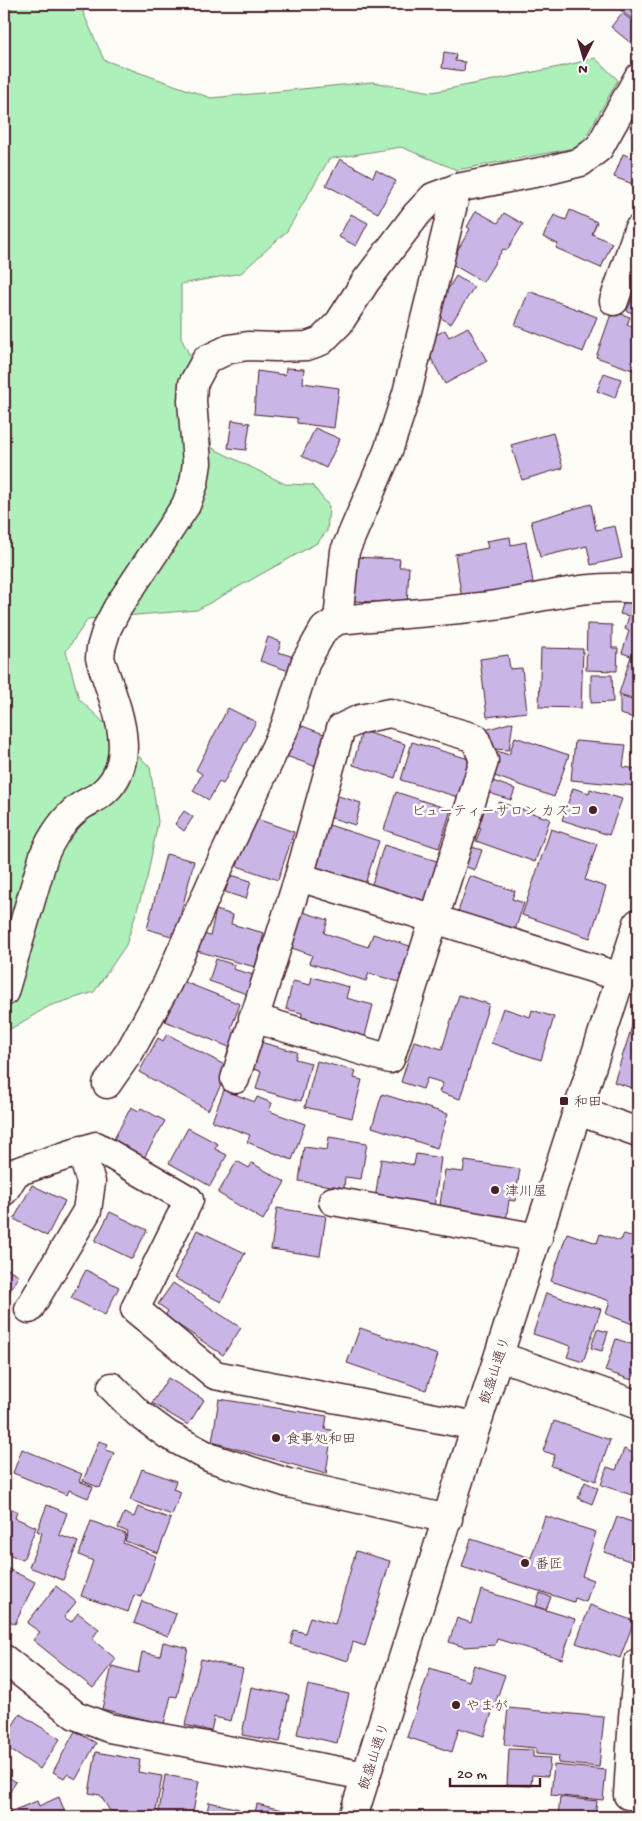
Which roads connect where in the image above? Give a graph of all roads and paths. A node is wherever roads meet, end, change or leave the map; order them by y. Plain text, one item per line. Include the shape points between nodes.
1 (638, 78) edge
2 (457, 188) junction
3 (638, 230) edge
4 (614, 301) dead end
5 (638, 589) edge
6 (338, 620) junction
7 (300, 877) junction
8 (435, 920) junction
9 (638, 923) edge
10 (621, 977) junction
11 (4, 992) edge
12 (253, 1018) junction
13 (235, 1080) dead end
14 (106, 1084) dead end
15 (578, 1111) junction
16 (638, 1132) edge
17 (82, 1150) junction
18 (4, 1191) edge
19 (334, 1200) dead end
20 (538, 1238) junction
21 (29, 1309) dead end
22 (499, 1356) junction
23 (112, 1387) dead end
24 (638, 1405) edge
25 (476, 1426) junction
26 (448, 1519) junction
27 (4, 1659) edge
28 (638, 1663) edge
29 (366, 1776) junction
30 (638, 1795) edge
31 (353, 1817) edge

1 - 2 street via 599,148 582,162
2 - 6 street via 407,393 388,451 345,551
2 - 11 street via 433,198 416,214 339,323 321,341 306,346 230,349 206,360 199,372 193,384 192,401 197,463 194,483 186,505 118,607 101,648 100,658 122,724 119,770 101,794 78,808 59,826 51,840
3 - 4 street
5 - 6 street via 617,586 583,589 495,605
6 - 14 street via 324,629 306,661 285,727 167,984 130,1051
7 - 8 street
7 - 8 street via 341,728 360,719 390,713 475,738 484,761
7 - 12 street
8 - 10 street
8 - 12 street via 390,1059
9 - 10 street, 飯盛山通り
10 - 15 street, 飯盛山通り
12 - 13 street
15 - 16 street
15 - 20 street, 飯盛山通り
17 - 18 street via 16,1172
17 - 21 street via 91,1182 87,1211
17 - 25 street via 96,1146 189,1200 136,1309 215,1375
19 - 20 street
20 - 22 street, 飯盛山通り
22 - 24 street
22 - 25 street, 飯盛山通り
23 - 26 street via 138,1413 168,1435 211,1458 288,1483
25 - 26 street, 飯盛山通り
26 - 29 street, 飯盛山通り
27 - 29 street via 76,1715 109,1728
28 - 30 street via 628,1795
29 - 31 street, 飯盛山通り

